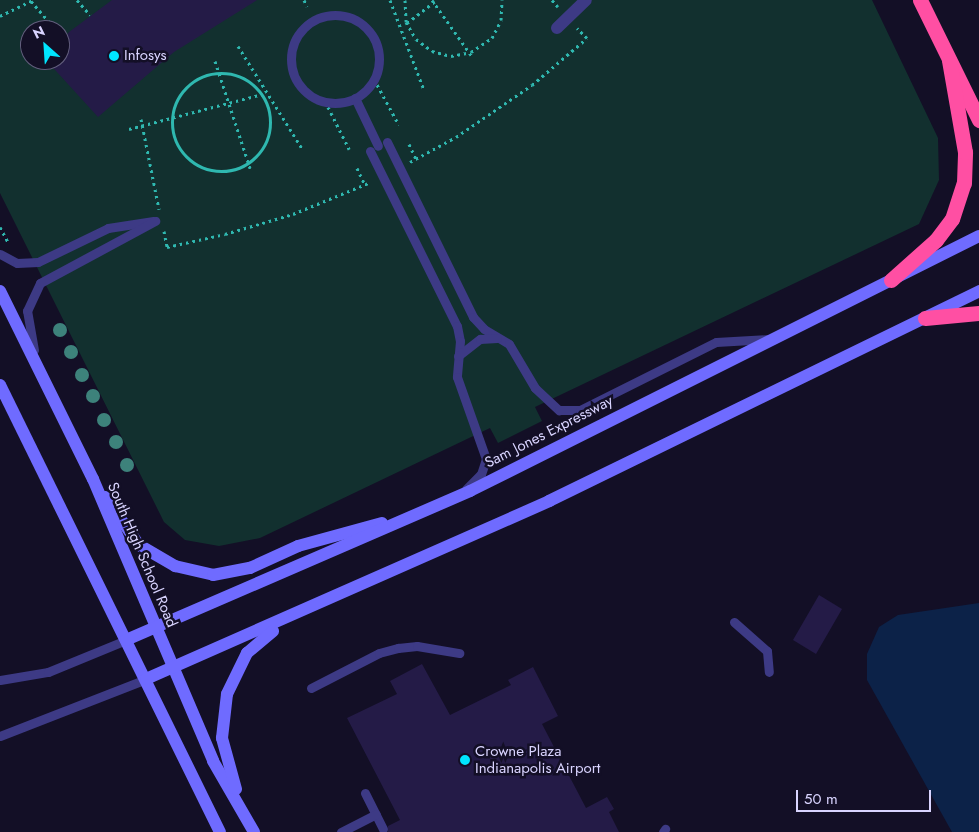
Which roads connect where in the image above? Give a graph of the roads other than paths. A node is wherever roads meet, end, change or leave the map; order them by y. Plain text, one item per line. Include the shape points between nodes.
1 (586, 0) edge
2 (920, 0) edge
3 (556, 28) dead end
4 (949, 60) junction
5 (354, 98) junction
6 (979, 120) edge
7 (378, 146) junction
8 (979, 236) edge
9 (0, 254) edge
10 (44, 260) junction
11 (50, 274) junction
12 (891, 280) junction
13 (0, 291) edge
14 (979, 291) edge
15 (979, 313) edge
16 (924, 318) junction
17 (769, 339) junction
18 (503, 340) junction
19 (458, 356) junction
20 (43, 378) junction
21 (0, 385) edge
22 (93, 480) junction
23 (451, 499) junction
24 (426, 511) junction
25 (303, 612) junction
26 (734, 622) dead end
27 (156, 627) junction
28 (126, 640) junction
29 (459, 653) dead end
30 (170, 669) junction
31 (769, 672) dead end
32 (146, 679) junction
33 (0, 680) edge
34 (311, 688) dead end
35 (0, 736) edge
36 (365, 793) dead end
37 (376, 814) junction
38 (252, 827) edge
39 (383, 828) dead end
40 (220, 832) edge
41 (341, 832) edge

1 - 3 street
2 - 4 highway
4 - 6 highway
4 - 12 highway via 965,152 964,182 952,219 936,240
5 - 5 lane via 374,80 380,57 369,30 343,15 315,20 295,41 292,61 302,88 325,101
5 - 7 lane
7 - 18 lane via 473,316
7 - 19 lane via 457,326
8 - 12 street, Sam Jones Expressway
9 - 10 lane via 22,264
10 - 11 lane
10 - 11 lane via 116,225 156,221
11 - 20 lane via 36,287 28,311 29,333
12 - 17 street, Sam Jones Expressway
13 - 20 street, South High School Road
14 - 16 street
15 - 16 highway
16 - 25 street via 643,456
17 - 18 lane via 716,342 580,410 566,412 543,398 514,351
17 - 23 street, Sam Jones Expressway
18 - 19 lane via 480,339
19 - 23 lane via 457,377 486,459 476,481
20 - 22 street, South High School Road
21 - 28 street
22 - 24 street via 139,545 174,566 213,575 250,568 298,546
22 - 27 street, South High School Road
23 - 24 street, Sam Jones Expressway
24 - 27 street, Sam Jones Expressway
25 - 30 street
25 - 38 street via 260,640 244,659 227,694 223,750
26 - 31 lane via 768,651
27 - 28 street, Sam Jones Expressway
27 - 30 street, South High School Road
28 - 32 street
28 - 33 lane via 48,672
29 - 34 lane via 417,646 398,648 380,653
30 - 32 street
30 - 38 street, South High School Road via 213,761
32 - 35 lane
32 - 40 street
36 - 37 lane
37 - 39 lane
37 - 41 lane

